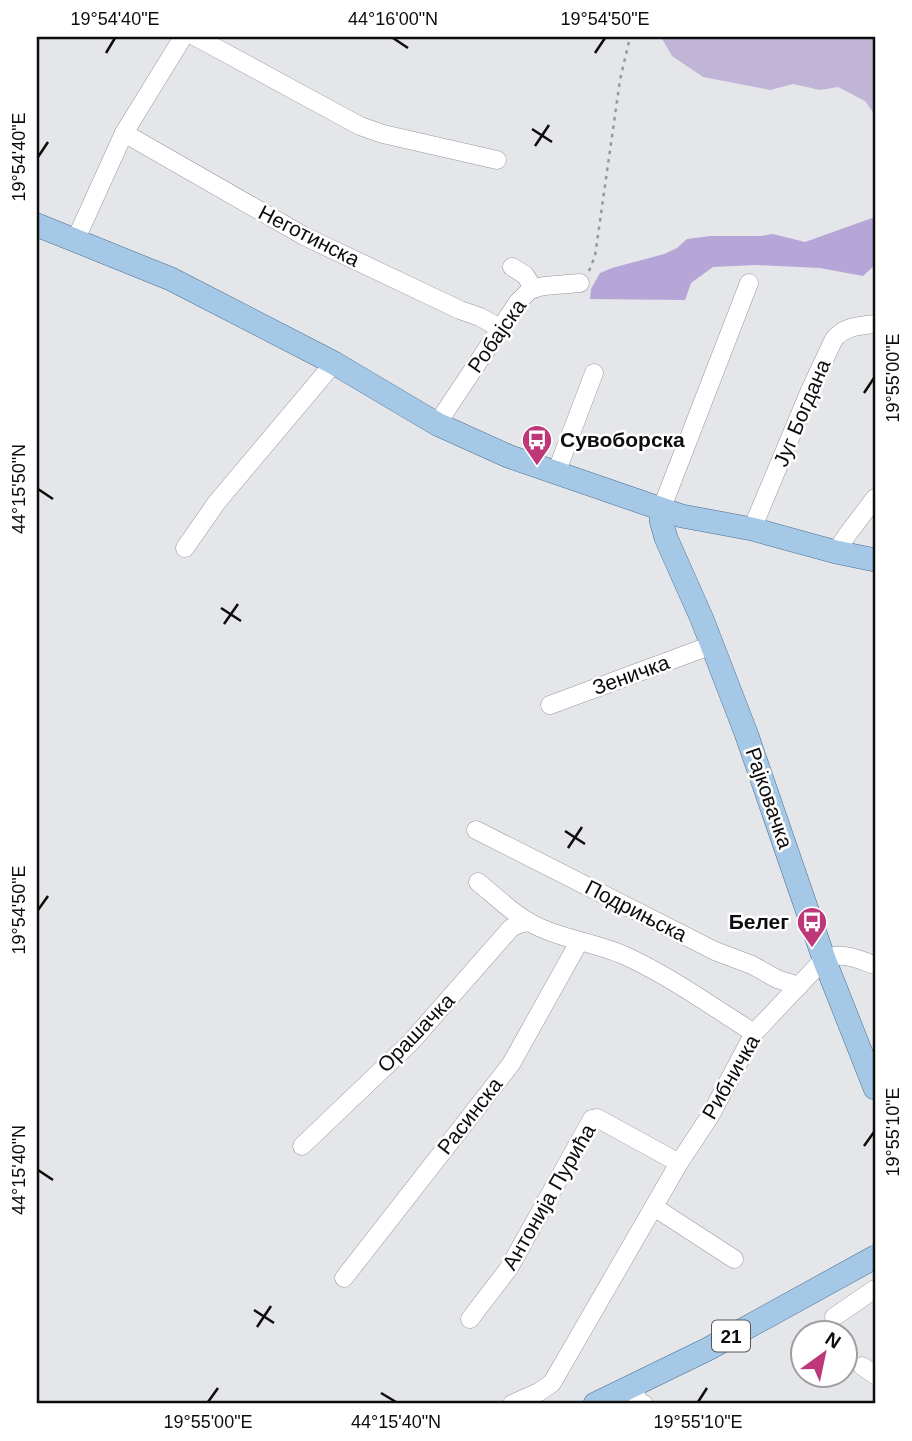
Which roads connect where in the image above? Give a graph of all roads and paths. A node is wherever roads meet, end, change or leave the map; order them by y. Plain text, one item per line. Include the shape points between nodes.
1 (183, 37) edge
2 (196, 37) edge
3 (630, 37) edge
4 (124, 132) junction
5 (497, 160) dead end
6 (37, 225) edge
7 (75, 240) junction
8 (512, 267) dead end
9 (580, 283) joint
10 (749, 284) dead end
11 (534, 289) junction
12 (875, 324) edge
13 (500, 328) junction
14 (334, 363) junction
15 (594, 373) dead end
16 (437, 424) junction
17 (556, 473) junction
18 (875, 498) edge
19 (661, 510) junction
20 (752, 530) junction
21 (185, 548) dead end
22 (836, 552) junction
23 (875, 560) edge
24 (712, 645) junction
25 (550, 705) dead end
26 (476, 830) dead end
27 (478, 882) dead end
28 (529, 922) junction
29 (579, 942) junction
30 (824, 959) junction
31 (875, 965) edge
32 (799, 986) junction
33 (754, 1033) junction
34 (875, 1088) edge
35 (302, 1146) dead end
36 (679, 1163) junction
37 (654, 1207) junction
38 (875, 1257) edge
39 (734, 1259) dead end
40 (344, 1278) dead end
41 (875, 1290) edge
42 (834, 1317) dead end
43 (470, 1319) dead end
44 (638, 1396) edge
45 (512, 1404) edge
46 (595, 1404) edge

1 - 4 street
2 - 5 street via 360,126
3 - 9 path via 595,256
4 - 7 street
4 - 13 street, Неготинска via 304,236
6 - 7 main road
7 - 14 main road via 171,279
8 - 11 street via 525,275
9 - 11 street, Робајска
10 - 19 street
11 - 13 street, Робајска via 517,302
12 - 20 street, Југ Богдана via 848,328 834,339
13 - 16 street, Робајска
14 - 16 main road
14 - 21 street via 216,502
15 - 17 street
16 - 17 main road
17 - 19 main road
18 - 22 street
19 - 20 main road
19 - 24 main road, Рајковачка via 666,538
20 - 22 main road
22 - 23 main road
24 - 25 street, Зеничка
24 - 30 main road, Рајковачка
26 - 32 street, Подрињска via 704,946
27 - 28 street
28 - 29 street
28 - 35 street, Орашачка via 511,929 411,1042
29 - 33 street via 613,950 662,974
29 - 40 street, Расинска via 511,1063
30 - 31 street via 843,955
30 - 32 street, Рибничка
30 - 34 main road, Рајковачка
32 - 33 street, Рибничка
33 - 36 street, Рибничка
36 - 37 street, Рибничка
36 - 43 street, Антонија Пурића via 592,1119 509,1268
37 - 39 street
37 - 45 street, Рибничка via 552,1383
38 - 44 main road, 21 via 708,1349
41 - 42 street
44 - 46 main road, 21

